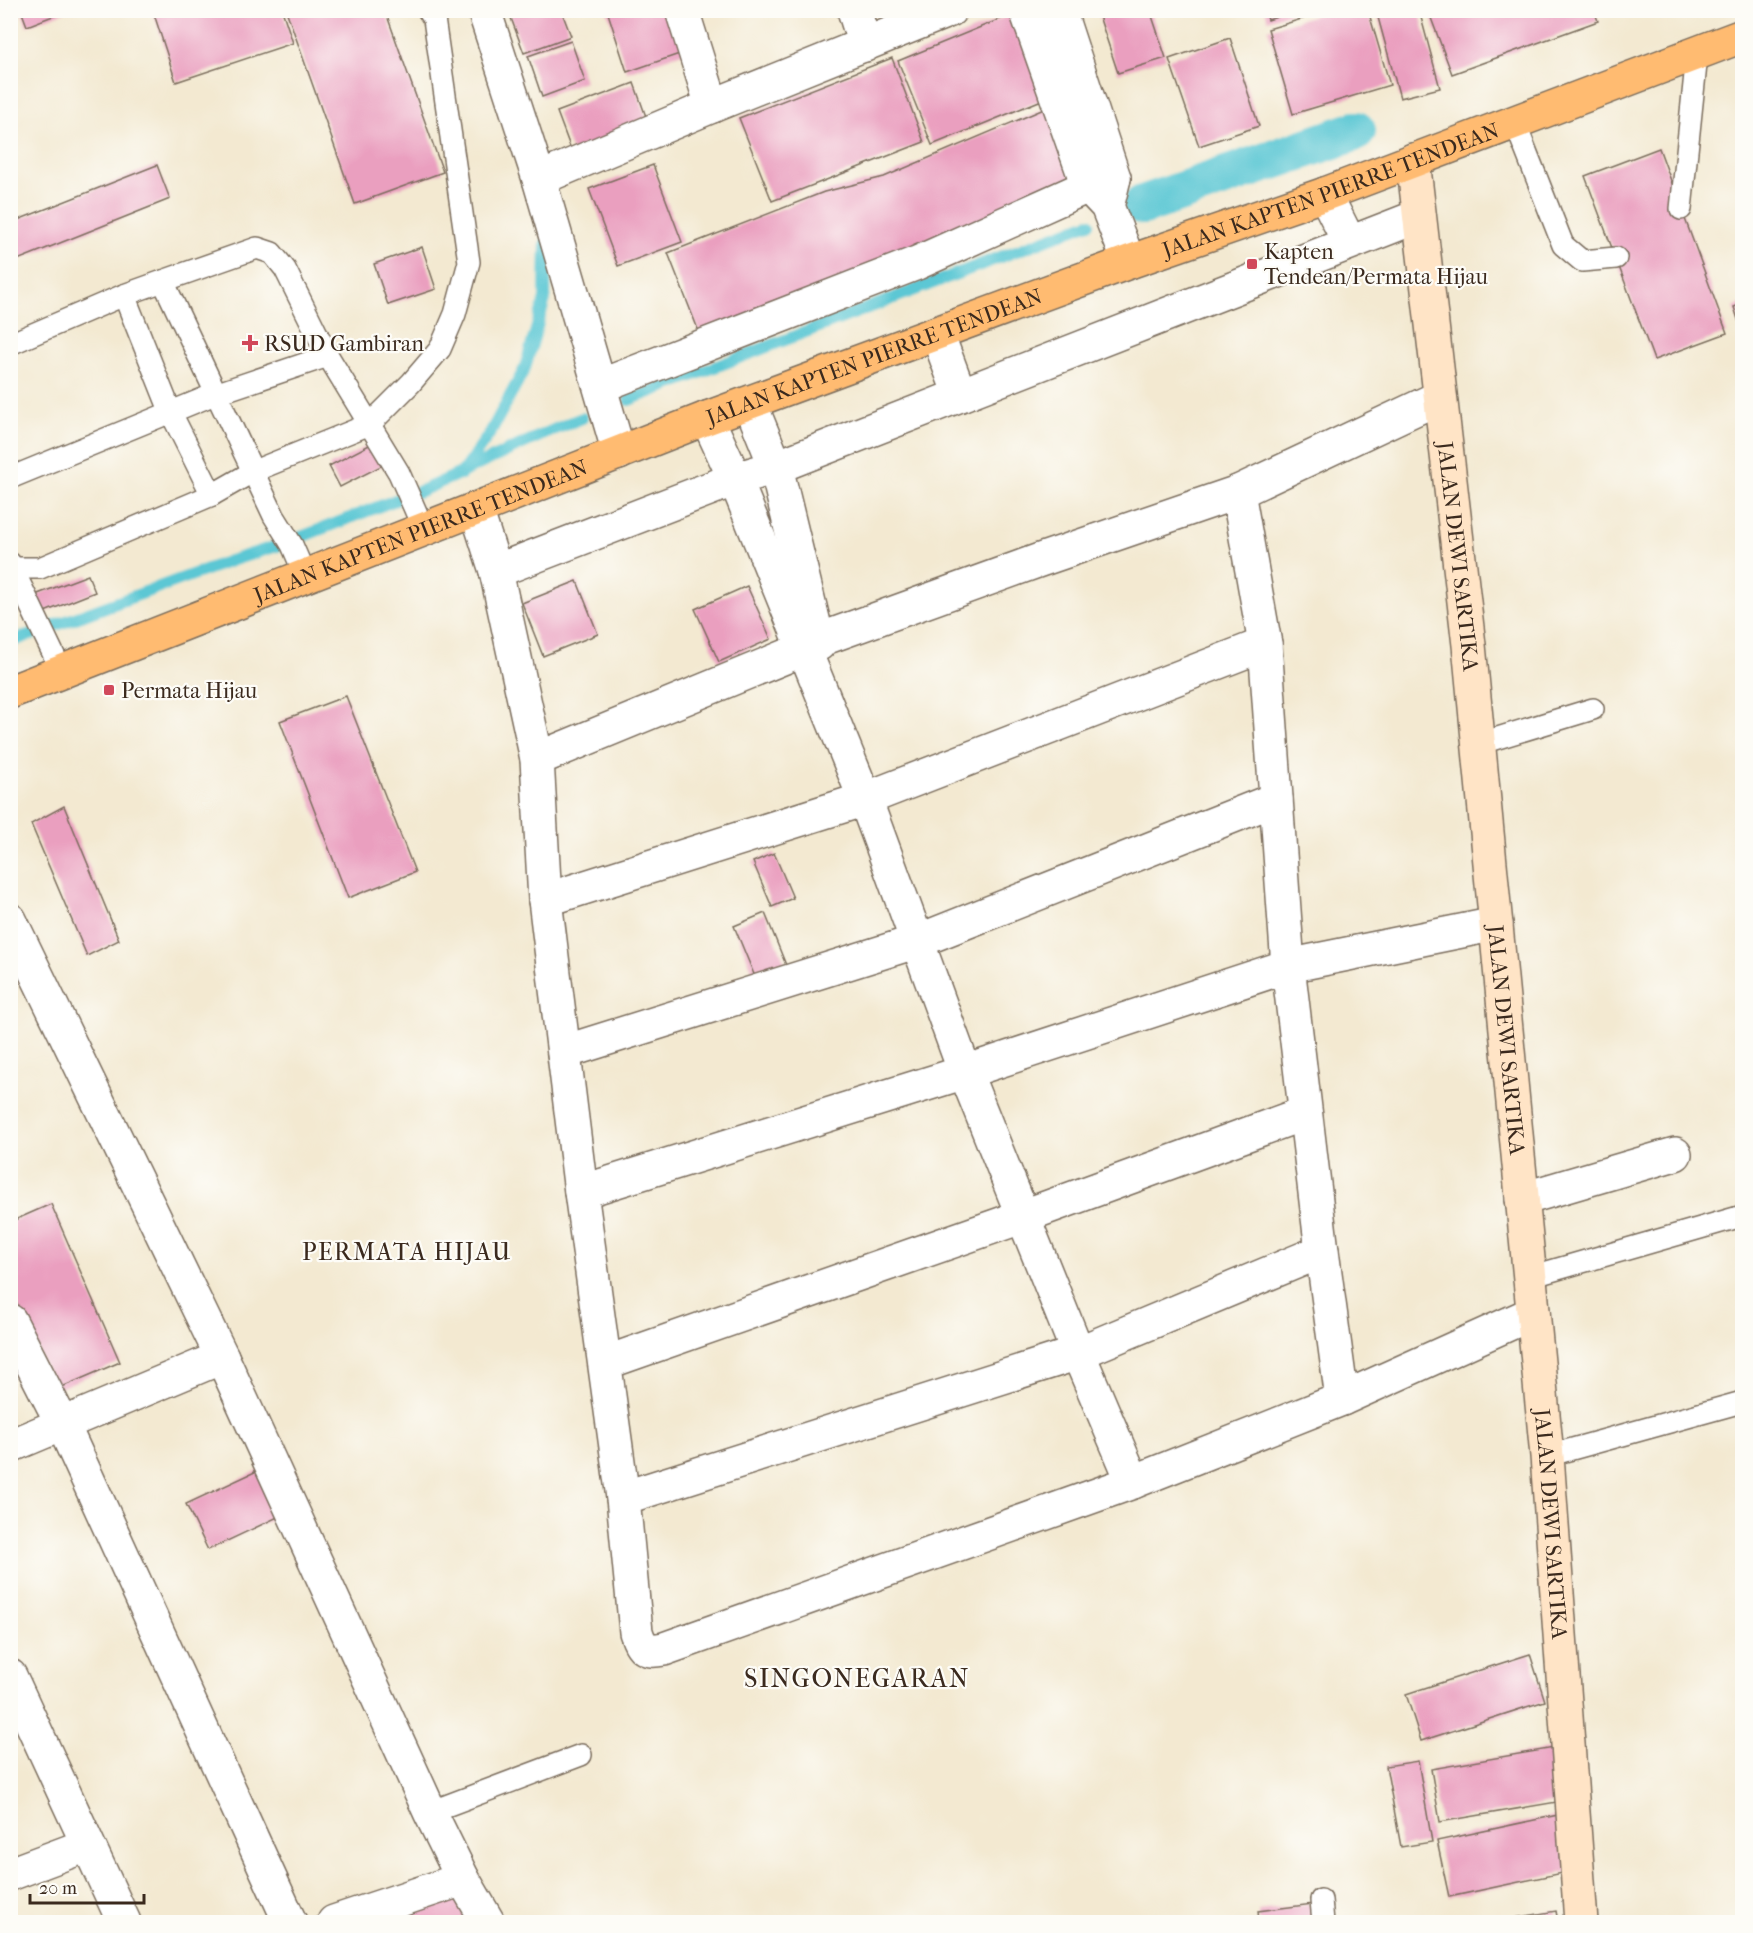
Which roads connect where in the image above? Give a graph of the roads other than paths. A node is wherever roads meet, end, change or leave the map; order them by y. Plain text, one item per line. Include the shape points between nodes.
1 (428, 10) edge
2 (484, 10) edge
3 (682, 10) edge
4 (854, 10) edge
5 (950, 10) edge
6 (1026, 10) edge
7 (1059, 10) edge
8 (1743, 36) edge
9 (864, 45) junction
10 (1697, 55) junction
11 (712, 106) junction
12 (1515, 123) junction
13 (1413, 160) junction
14 (539, 179) junction
15 (1103, 190) junction
16 (1325, 194) junction
17 (1681, 208) dead end
18 (1419, 216) junction
19 (1349, 242) junction
20 (1616, 258) dead end
21 (1129, 261) junction
22 (163, 281) junction
23 (124, 296) junction
24 (937, 333) junction
25 (10, 344) edge
26 (328, 356) junction
27 (600, 386) junction
28 (215, 394) junction
29 (960, 395) junction
30 (1440, 397) junction
31 (750, 403) junction
32 (171, 413) junction
33 (707, 418) junction
34 (370, 424) junction
35 (619, 453) junction
36 (776, 467) junction
37 (254, 471) junction
38 (10, 478) edge
39 (735, 479) junction
40 (1238, 492) junction
41 (212, 495) junction
42 (476, 509) junction
43 (424, 530) junction
44 (11, 566) edge
45 (496, 571) junction
46 (306, 575) junction
47 (1265, 644) junction
48 (812, 654) junction
49 (62, 672) junction
50 (10, 692) edge
51 (1593, 710) dead end
52 (1478, 744) junction
53 (537, 759) junction
54 (865, 799) junction
55 (1276, 799) junction
56 (545, 900) junction
57 (10, 920) edge
58 (1496, 924) junction
59 (918, 941) junction
60 (1288, 966) junction
61 (564, 1052) junction
62 (965, 1072) junction
63 (1305, 1113) junction
64 (1676, 1154) dead end
65 (581, 1192) junction
66 (1522, 1199) junction
67 (1024, 1216) junction
68 (1743, 1216) edge
69 (1322, 1251) junction
70 (1530, 1277) junction
71 (1533, 1313) junction
72 (10, 1321) edge
73 (1077, 1353) junction
74 (222, 1357) junction
75 (605, 1364) junction
76 (1341, 1399) junction
77 (1743, 1402) edge
78 (63, 1425) junction
79 (10, 1446) edge
80 (1547, 1456) junction
81 (1133, 1482) junction
82 (623, 1498) junction
83 (10, 1676) edge
84 (581, 1755) dead end
85 (430, 1812) junction
86 (87, 1845) junction
87 (10, 1874) edge
88 (463, 1879) junction
89 (1321, 1900) dead end
90 (124, 1923) edge
91 (290, 1923) edge
92 (334, 1923) edge
93 (488, 1923) edge
94 (1323, 1923) edge
95 (1581, 1923) edge

1 - 34 lane via 434,19 469,262 455,314 440,349
2 - 14 street
3 - 11 street
4 - 9 street
5 - 9 street
6 - 15 street
7 - 15 street
8 - 10 main road, JALAN KAPTEN PIERRE TENDEAN
9 - 11 street
10 - 12 main road, JALAN KAPTEN PIERRE TENDEAN
10 - 17 lane
11 - 14 street
12 - 13 main road, JALAN KAPTEN PIERRE TENDEAN
12 - 20 lane via 1563,245 1582,261
13 - 16 main road, JALAN KAPTEN PIERRE TENDEAN
13 - 18 main road, JALAN DEWI SARTIKA
14 - 27 street
15 - 21 street
15 - 27 street
16 - 19 street
16 - 21 main road, JALAN KAPTEN PIERRE TENDEAN
18 - 19 street
18 - 30 main road, JALAN DEWI SARTIKA
19 - 29 street
21 - 24 main road, JALAN KAPTEN PIERRE TENDEAN
22 - 23 lane
22 - 26 lane via 257,248 264,249 285,269
22 - 28 lane
23 - 25 lane
23 - 32 lane
24 - 29 street
24 - 31 main road, JALAN KAPTEN PIERRE TENDEAN
26 - 28 lane
26 - 34 lane
27 - 35 street
28 - 32 lane
28 - 37 lane
29 - 36 street
30 - 40 street
30 - 52 main road, JALAN DEWI SARTIKA
31 - 33 main road, JALAN KAPTEN PIERRE TENDEAN
31 - 36 street
32 - 38 lane
32 - 41 lane
33 - 35 main road, JALAN KAPTEN PIERRE TENDEAN
33 - 39 street
34 - 37 lane
34 - 43 lane via 399,473
35 - 42 main road, JALAN KAPTEN PIERRE TENDEAN
36 - 39 street
36 - 48 street
37 - 41 lane
37 - 46 lane
39 - 45 street
39 - 48 street
40 - 47 street
40 - 48 street via 1040,560
41 - 44 lane via 40,568
42 - 43 main road, JALAN KAPTEN PIERRE TENDEAN
42 - 45 street
43 - 46 main road, JALAN KAPTEN PIERRE TENDEAN
44 - 49 lane
45 - 53 street
46 - 49 main road, JALAN KAPTEN PIERRE TENDEAN
47 - 54 street
47 - 55 street
48 - 53 street
48 - 54 street
49 - 50 main road, JALAN KAPTEN PIERRE TENDEAN
51 - 52 lane
52 - 58 main road, JALAN DEWI SARTIKA
53 - 56 street
54 - 56 street
54 - 59 street
55 - 59 street
55 - 60 street
56 - 61 street
57 - 74 street
58 - 60 street
58 - 66 main road, JALAN DEWI SARTIKA
59 - 61 street
59 - 62 street
60 - 62 street
60 - 63 street
61 - 65 street
62 - 65 street
62 - 67 street
63 - 67 street
63 - 69 street
64 - 66 street
65 - 75 street
66 - 70 main road, JALAN DEWI SARTIKA
67 - 73 street
67 - 75 street
68 - 70 lane
69 - 73 street
69 - 76 street
70 - 71 main road, JALAN DEWI SARTIKA
71 - 76 street
71 - 80 main road, JALAN DEWI SARTIKA
72 - 78 street
73 - 81 street
73 - 82 street
74 - 78 street
74 - 85 street
75 - 82 street
76 - 81 street
77 - 80 lane
78 - 79 street
78 - 91 street
80 - 95 main road, JALAN DEWI SARTIKA
81 - 82 street via 654,1650 645,1649 636,1632
83 - 86 street
84 - 85 lane
85 - 88 street
86 - 87 street
86 - 90 street
88 - 92 street
88 - 93 street
89 - 94 lane

